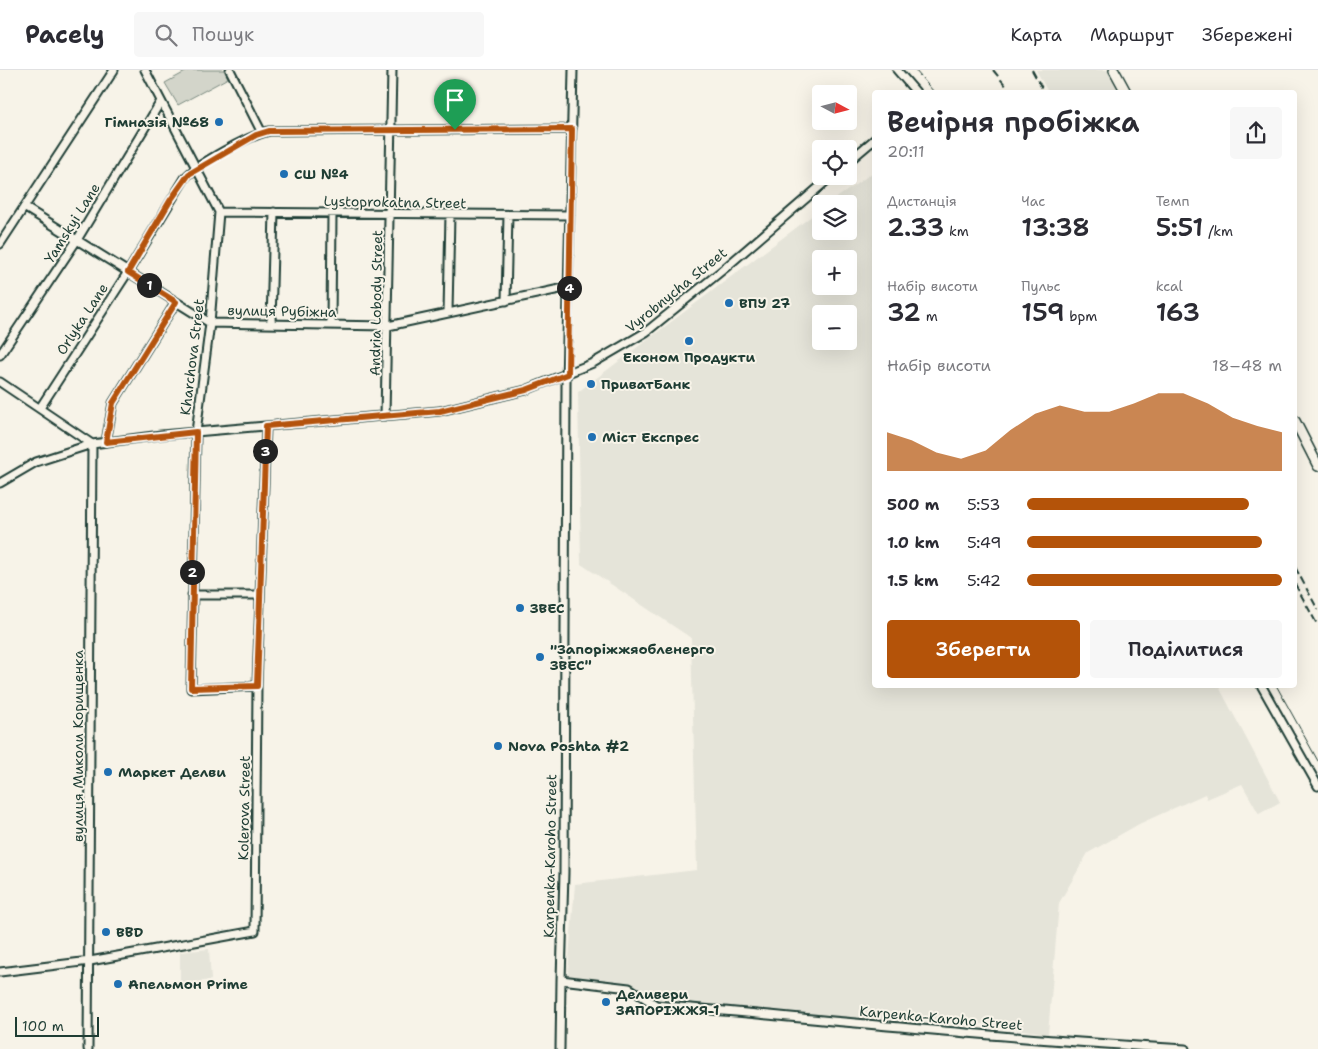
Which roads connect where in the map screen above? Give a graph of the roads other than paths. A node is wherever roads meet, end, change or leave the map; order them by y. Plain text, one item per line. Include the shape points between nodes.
1 (114, 70) edge
2 (145, 70) edge
3 (230, 70) edge
4 (392, 70) edge
5 (573, 70) edge
6 (897, 70) edge
7 (1114, 70) edge
8 (914, 90) edge
9 (1125, 90) edge
10 (161, 101) junction
11 (572, 129) junction
12 (391, 130) junction
13 (262, 133) junction
14 (872, 142) edge
15 (857, 155) edge
16 (195, 168) junction
17 (822, 185) edge
18 (24, 207) junction
19 (219, 212) junction
20 (274, 212) junction
21 (332, 214) junction
22 (390, 214) junction
23 (450, 214) junction
24 (570, 214) junction
25 (508, 215) junction
26 (77, 240) junction
27 (0, 244) edge
28 (128, 272) junction
29 (569, 287) junction
30 (506, 301) junction
31 (176, 302) junction
32 (448, 313) junction
33 (210, 323) junction
34 (271, 324) junction
35 (331, 325) junction
36 (388, 326) junction
37 (0, 355) edge
38 (568, 374) junction
39 (0, 382) edge
40 (40, 408) junction
41 (385, 416) junction
42 (1297, 425) edge
43 (266, 426) junction
44 (196, 432) junction
45 (106, 442) junction
46 (92, 444) junction
47 (1318, 466) edge
48 (0, 483) edge
49 (192, 595) junction
50 (260, 595) junction
51 (257, 686) junction
52 (1263, 688) edge
53 (1318, 786) edge
54 (90, 961) junction
55 (0, 972) edge
56 (561, 980) junction
57 (88, 1049) edge
58 (560, 1049) edge
59 (1185, 1049) edge

1 - 18 street
2 - 10 street
3 - 13 street
4 - 12 street, Andria Lobody Street
5 - 11 street, Karpenka-Karoho Street
6 - 8 street
7 - 9 main road
10 - 16 street
10 - 26 street, Yamskyi Lane
11 - 12 street
11 - 24 street, Karpenka-Karoho Street
12 - 13 street
12 - 22 street, Andria Lobody Street
13 - 16 street
14 - 15 street
16 - 19 street
16 - 28 street, Orlyka Lane via 176,190
17 - 38 street, Vyrobnycha Street via 646,332
18 - 26 street, вулиця Рубіжна
18 - 27 street
19 - 20 street, Lystoprokatna Street
19 - 33 street, Kharchova Street
20 - 21 street, Lystoprokatna Street
20 - 34 street
21 - 22 street, Lystoprokatna Street
21 - 35 street
22 - 23 street, Lystoprokatna Street
22 - 36 street, Andria Lobody Street
23 - 25 street, Lystoprokatna Street
23 - 32 street
24 - 25 street, Lystoprokatna Street
24 - 29 street, Karpenka-Karoho Street
25 - 30 street
26 - 28 street, вулиця Рубіжна
26 - 37 street, Yamskyi Lane
28 - 31 street, вулиця Рубіжна
28 - 40 street, Orlyka Lane
29 - 30 street, вулиця Рубіжна
29 - 38 street, Karpenka-Karoho Street
30 - 32 street, вулиця Рубіжна
31 - 33 street, вулиця Рубіжна
31 - 45 street via 113,403
32 - 36 street, вулиця Рубіжна
33 - 34 street, вулиця Рубіжна
33 - 44 street, Kharchova Street
34 - 35 street, вулиця Рубіжна
35 - 36 street, вулиця Рубіжна
36 - 41 street, Andria Lobody Street
38 - 41 street, Vyrobnycha Street via 495,399 440,411
38 - 56 street, Karpenka-Karoho Street
39 - 40 street
40 - 46 street
41 - 43 street, Vyrobnycha Street
42 - 47 main road
43 - 44 street, Vyrobnycha Street
43 - 50 street, Kolerova Street
44 - 45 street, Vyrobnycha Street
44 - 49 street, Kharchova Street
45 - 46 street, Vyrobnycha Street
46 - 48 street, Vyrobnycha Street via 36,462
46 - 54 street, вулиця Миколи Корищенка
49 - 50 street
49 - 51 street, Kharchova Street via 191,688
50 - 51 street, Kolerova Street
51 - 54 street, Kolerova Street via 255,931
52 - 53 street
54 - 55 street, Kolerova Street
54 - 57 street, вулиця Миколи Корищенка
56 - 58 street
56 - 59 street, Karpenka-Karoho Street via 629,988 656,1006 1062,1042

